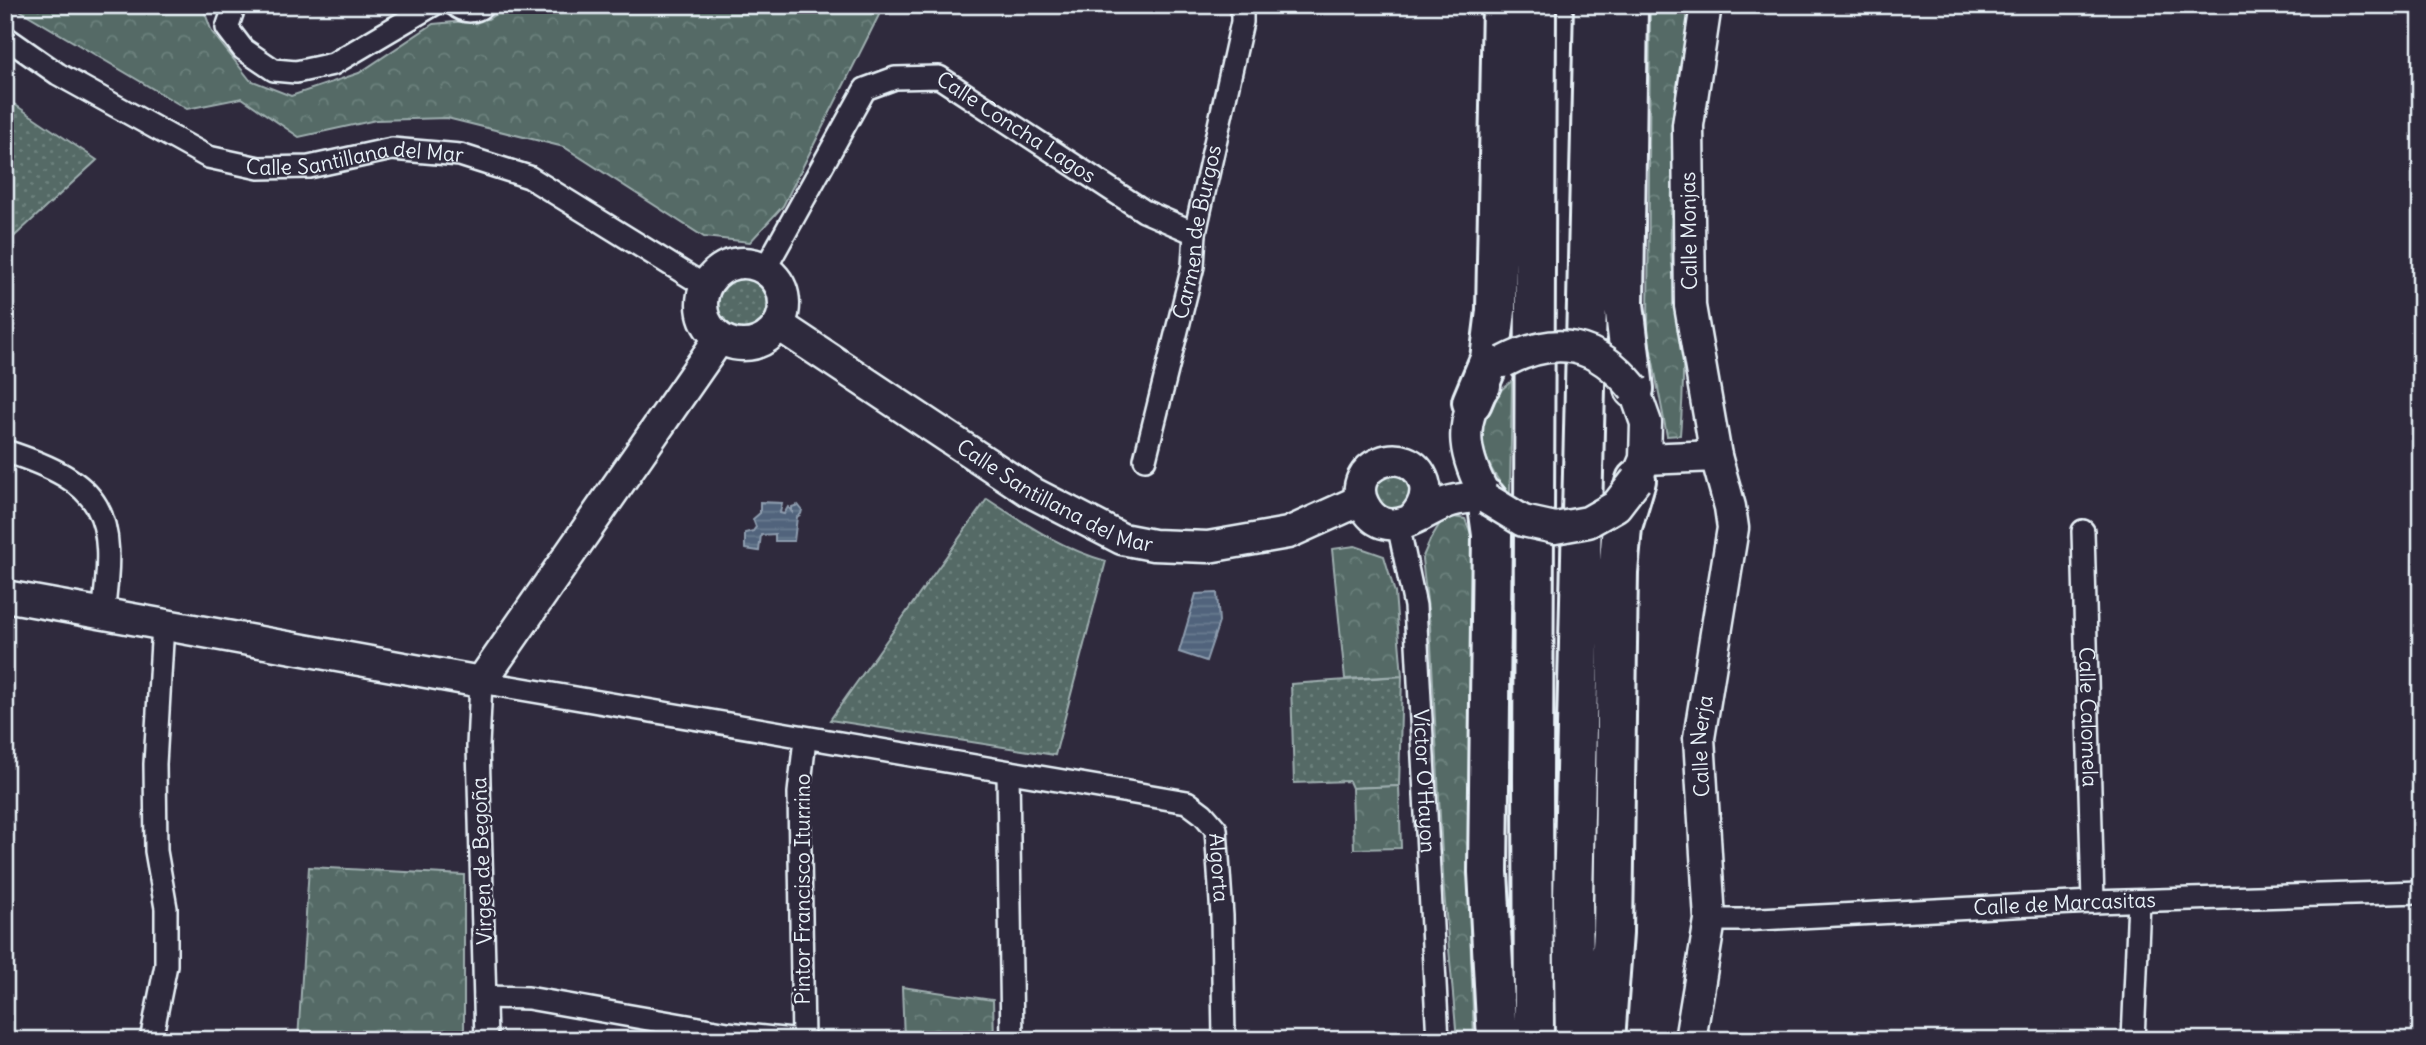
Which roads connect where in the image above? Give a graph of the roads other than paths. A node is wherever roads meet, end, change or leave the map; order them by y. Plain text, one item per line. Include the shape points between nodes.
1 (235, 5) edge
2 (432, 5) edge
3 (455, 5) edge
4 (484, 5) edge
5 (1242, 5) edge
6 (1502, 5) edge
7 (1536, 5) edge
8 (1594, 5) edge
9 (1628, 5) edge
10 (1706, 5) edge
11 (5, 37) edge
12 (1195, 233) junction
13 (765, 269) junction
14 (705, 286) junction
15 (779, 325) junction
16 (719, 339) junction
17 (1634, 389) junction
18 (1472, 402) junction
19 (5, 451) edge
20 (1467, 451) junction
21 (1716, 456) junction
22 (1145, 459) dead end
23 (1641, 469) junction
24 (1421, 474) junction
25 (1486, 497) junction
26 (1361, 500) junction
27 (1405, 522) junction
28 (2083, 531) dead end
29 (5, 596) edge
30 (103, 613) junction
31 (163, 624) junction
32 (481, 682) junction
33 (805, 739) junction
34 (1008, 772) junction
35 (2421, 892) edge
36 (2139, 901) junction
37 (2093, 902) junction
38 (1710, 919) junction
39 (485, 997) junction
40 (152, 1040) edge
41 (486, 1040) edge
42 (792, 1040) edge
43 (803, 1040) edge
44 (1012, 1040) edge
45 (1224, 1040) edge
46 (1437, 1040) edge
47 (1497, 1040) edge
48 (1534, 1040) edge
49 (1575, 1040) edge
50 (1605, 1040) edge
51 (1690, 1040) edge
52 (2133, 1040) edge

1 - 2 street via 227,28 243,49 274,70 296,72 333,64
3 - 4 street via 470,12
5 - 12 street, Carmen de Burgos
6 - 18 highway via 1496,311 1490,359
7 - 48 highway
8 - 49 highway via 1573,898
9 - 17 highway via 1624,303
10 - 21 street, Calle Monjas via 1688,125 1690,306
11 - 14 street, Calle Santillana del Mar via 58,74 208,157 260,168 309,167 392,149 460,155 529,177
12 - 13 street, Calle Concha Lagos via 1144,211 939,76 895,78 864,89
12 - 22 street, Carmen de Burgos via 1193,266
13 - 14 street via 743,262 721,268
13 - 15 street via 780,285 784,305
14 - 16 street via 703,314
15 - 16 street via 762,341 751,344 740,346
15 - 26 street, Calle Santillana del Mar via 1029,491 1122,539 1209,547 1288,533
16 - 32 street
17 - 18 street, bridge via 1619,370 1599,356 1575,347 1550,345 1504,362
17 - 23 street via 1646,423
18 - 20 street via 1466,426
19 - 30 street via 45,464 96,503 108,544
20 - 24 street
20 - 25 street
21 - 23 street
21 - 38 street, Calle Nerja via 1733,528 1699,738
23 - 25 street, bridge via 1616,506 1588,522 1555,528 1523,521
23 - 50 highway via 1622,527 1618,572 1613,933
24 - 26 street via 1403,461 1380,461 1368,470 1361,484
24 - 27 street via 1425,499 1420,511
25 - 27 street via 1450,502
25 - 47 highway via 1492,535 1488,872
26 - 27 street via 1369,514 1382,523
27 - 46 street, Víctor O'Hayon via 1415,607
28 - 37 street, Calle Calomela
29 - 30 street
30 - 31 street
31 - 32 street
31 - 40 street via 155,789 156,851 166,908 166,965
32 - 33 street, Algorta
32 - 39 street, Virgen de Begoña via 478,746
33 - 34 street, Algorta
33 - 43 street, Pintor Francisco Iturrino via 799,793
34 - 44 street
34 - 45 street, Algorta via 1187,802 1216,829
35 - 36 street, Calle de Marcasitas
36 - 37 street, Calle de Marcasitas
36 - 52 street
37 - 38 street, Calle de Marcasitas
38 - 51 street, Calle Nerja
39 - 41 street, Virgen de Begoña
39 - 42 street via 528,998

